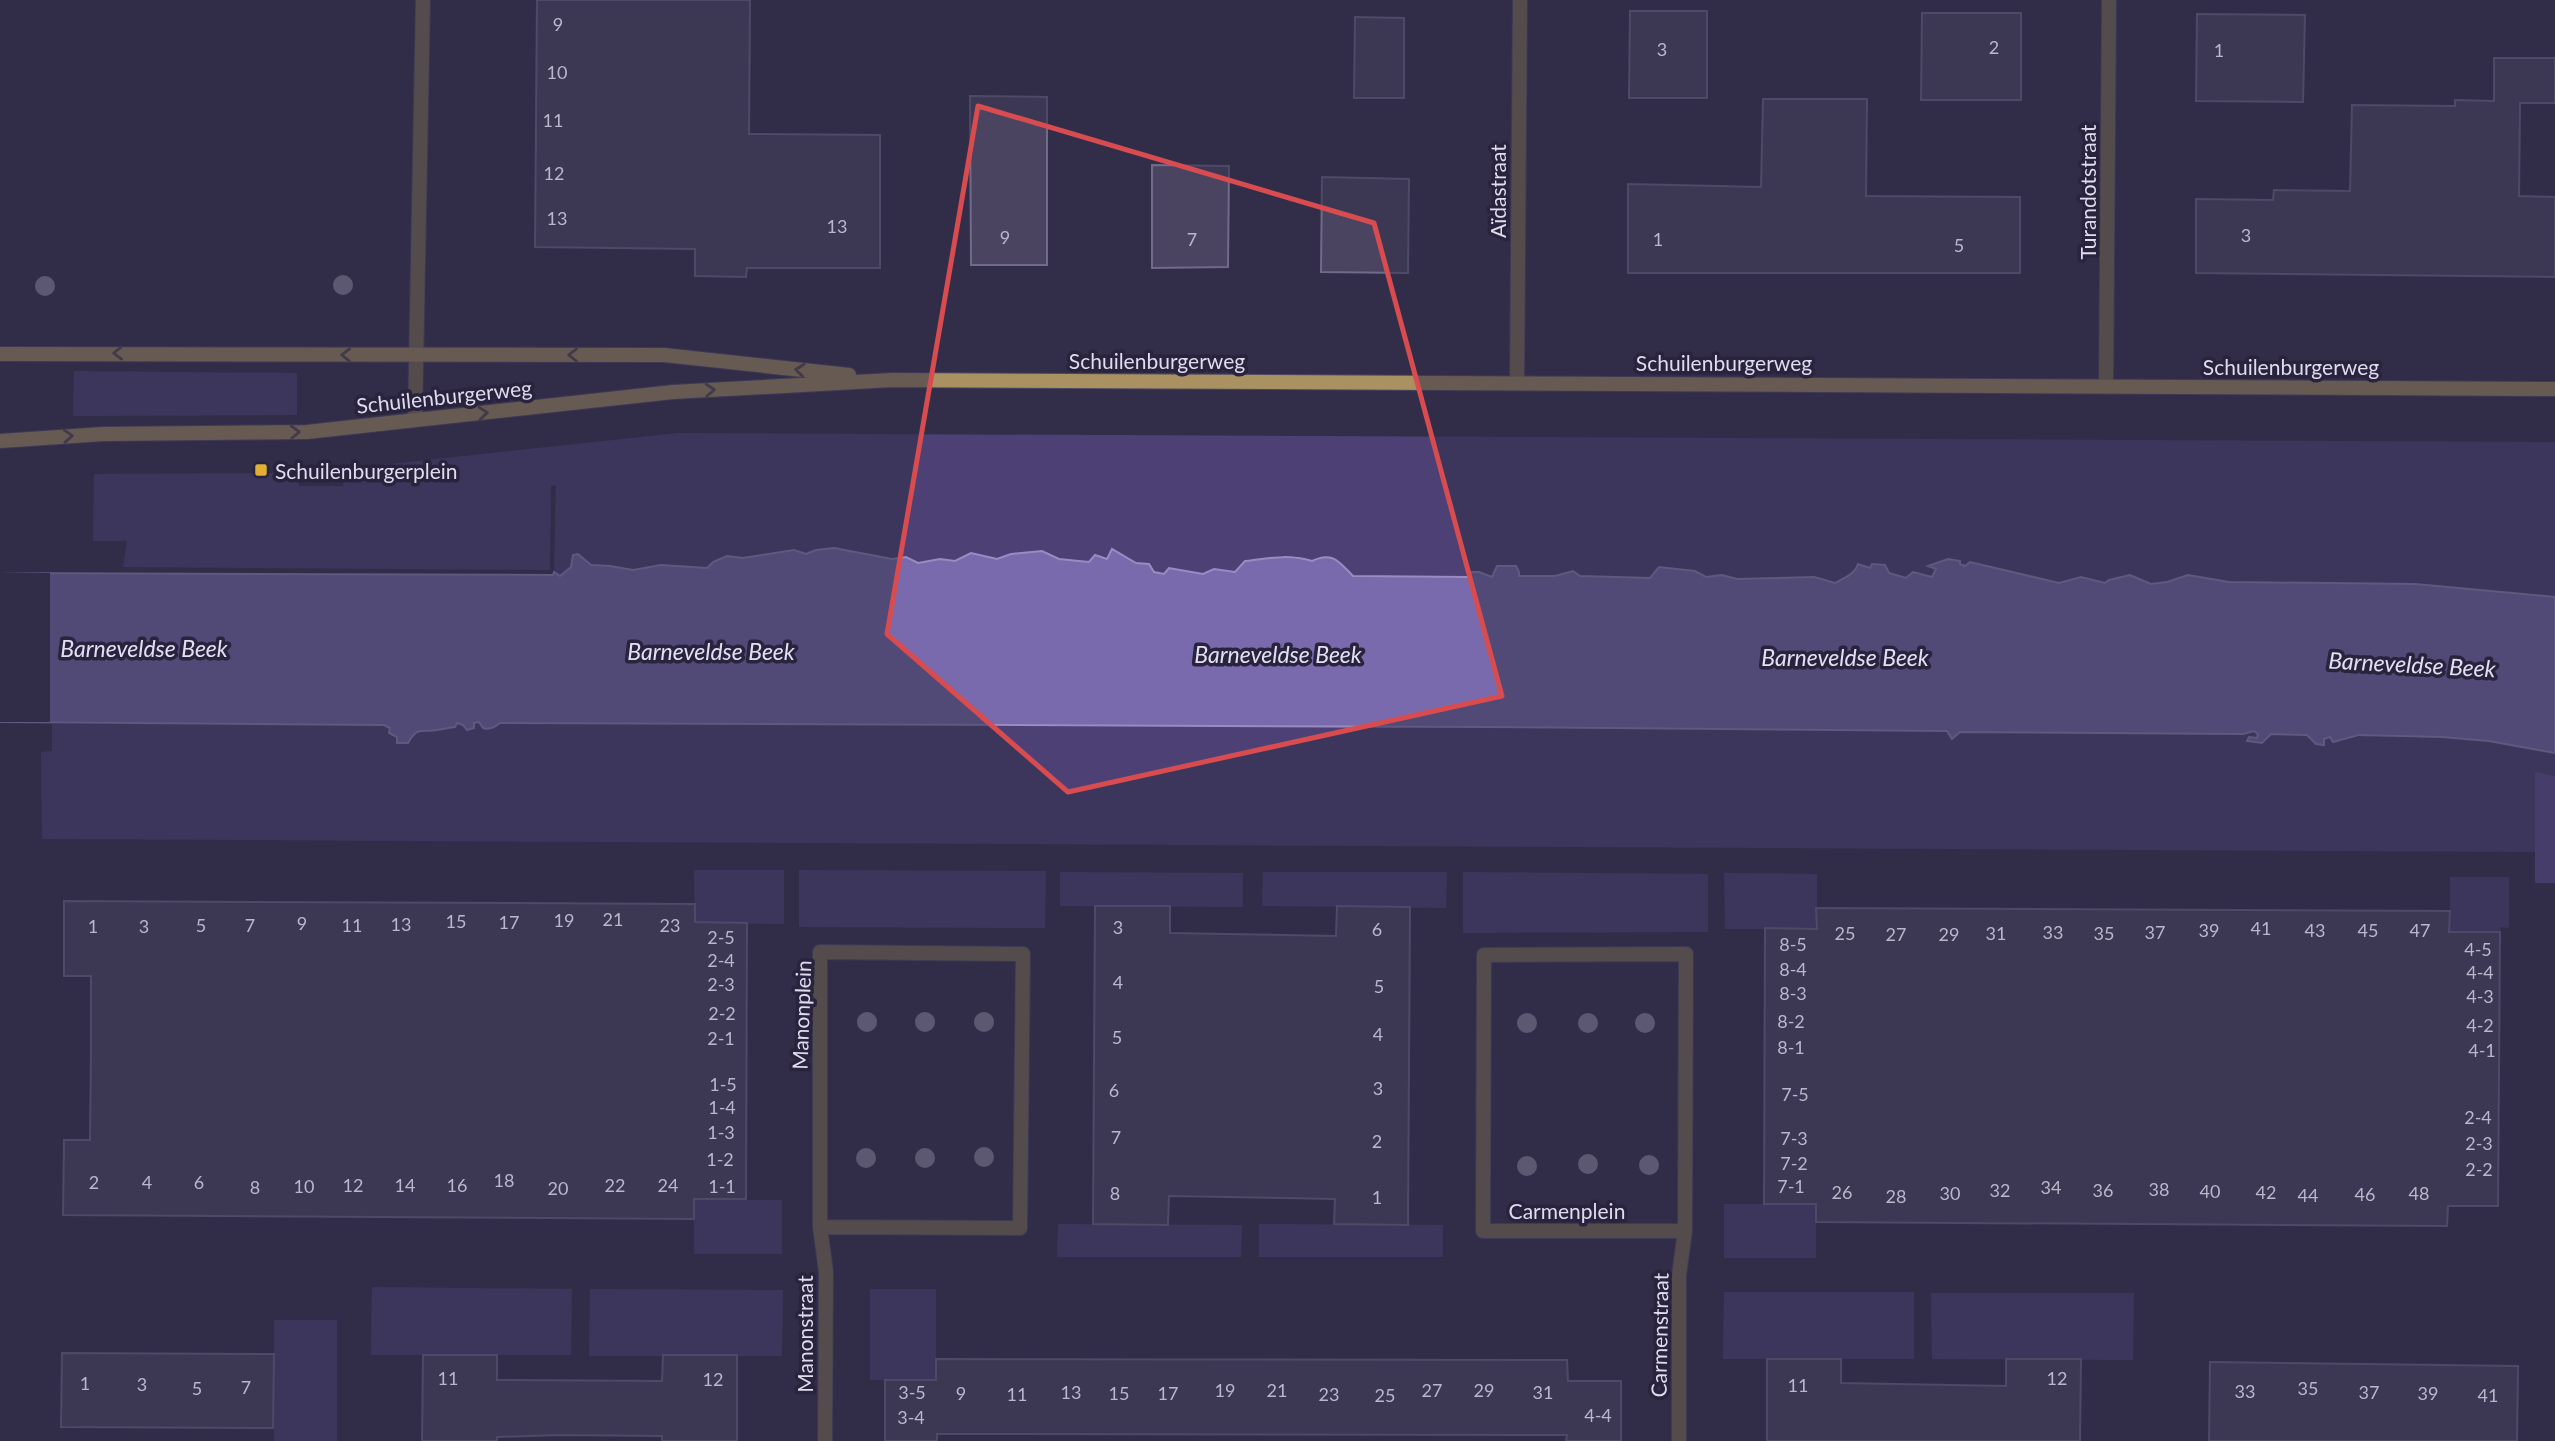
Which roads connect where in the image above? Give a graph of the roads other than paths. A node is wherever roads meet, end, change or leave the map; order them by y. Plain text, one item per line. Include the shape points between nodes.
1 (423, 0) edge
2 (1520, 0) edge
3 (2109, 0) edge
4 (0, 354) edge
5 (416, 356) junction
6 (892, 380) junction
7 (1517, 383) junction
8 (2106, 385) junction
9 (2555, 389) edge
10 (415, 418) junction
11 (0, 442) edge
12 (820, 1227) junction
13 (1685, 1231) junction
14 (825, 1441) edge
15 (1679, 1441) edge

1 - 5 street
2 - 7 street, Aïdastraat
3 - 8 street, Turandotstraat
5 -> 4 street, Schuilenburgerweg
6 -> 5 street, Schuilenburgerweg via 664,355
5 - 10 street
6 - 7 street, Schuilenburgerweg
10 -> 6 street, Schuilenburgerweg via 673,392
7 - 8 street, Schuilenburgerweg
8 - 9 street, Schuilenburgerweg
11 -> 10 street, Schuilenburgerweg via 103,433 307,432
12 - 12 street, Manonplein via 1020,1227 1023,954 820,952
12 - 14 street, Manonstraat via 826,1272
13 - 13 street, Carmenplein via 1686,954 1484,955 1483,1231
13 - 15 street, Carmenstraat via 1679,1275

